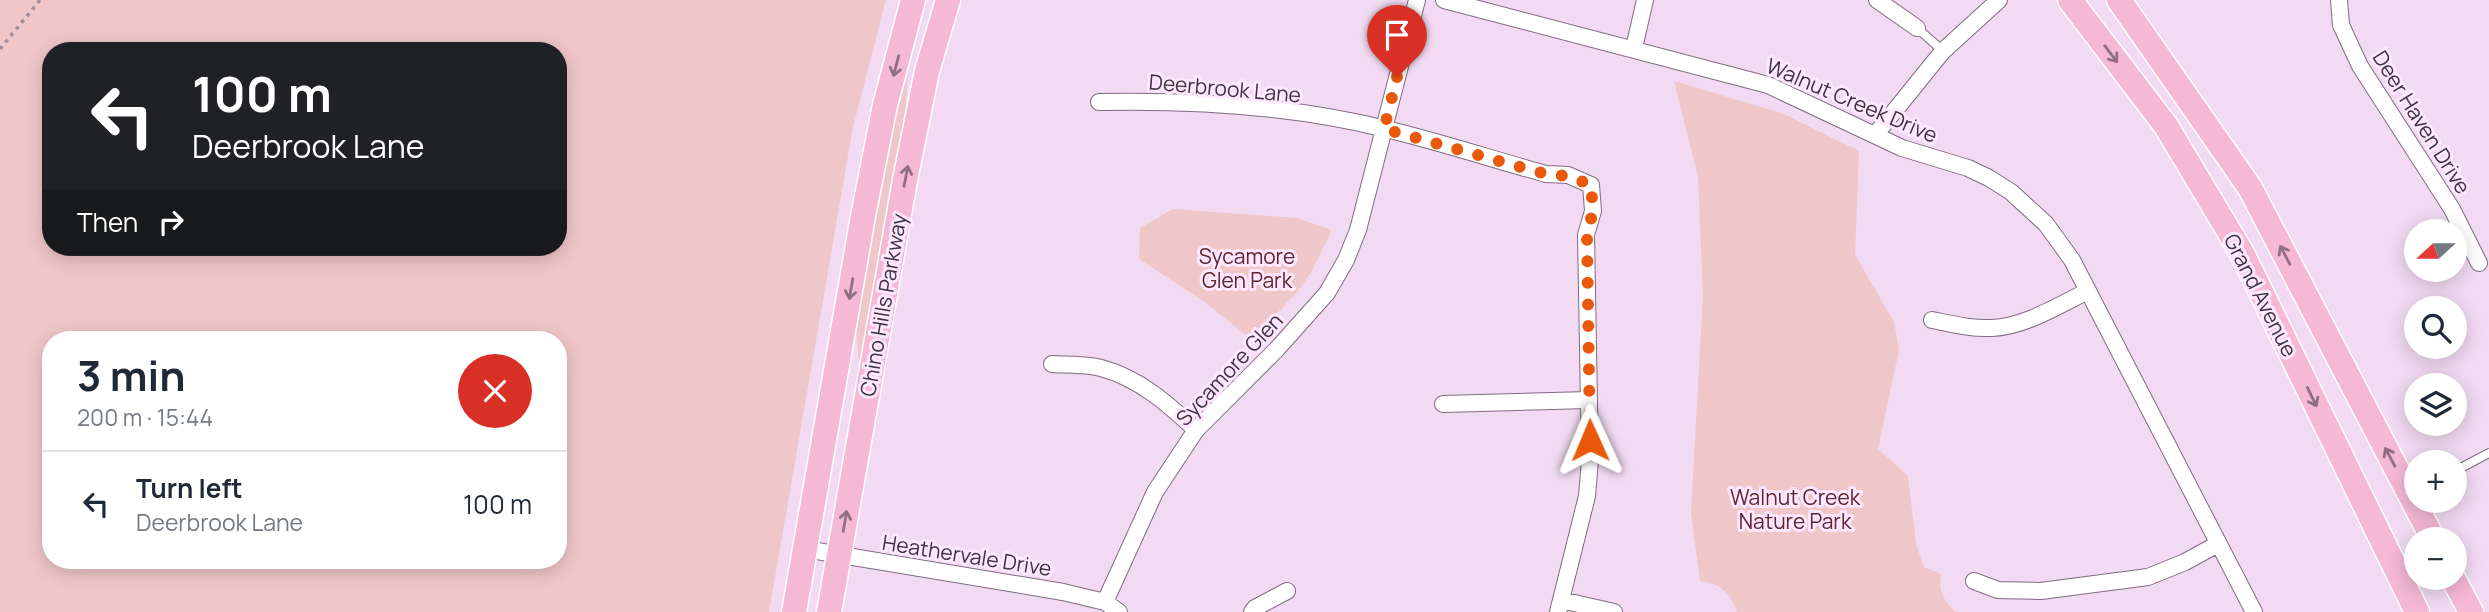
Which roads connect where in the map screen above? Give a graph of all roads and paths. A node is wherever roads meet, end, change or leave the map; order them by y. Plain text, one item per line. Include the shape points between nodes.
1 (40, 0) edge
2 (914, 0) edge
3 (948, 0) edge
4 (1417, 0) edge
5 (1444, 0) edge
6 (1645, 0) edge
7 (1877, 0) edge
8 (1999, 0) edge
9 (2070, 0) edge
10 (2119, 0) edge
11 (2339, 0) edge
12 (1917, 28) joint
13 (1634, 48) junction
14 (0, 49) edge
15 (1943, 51) junction
16 (1099, 102) dead end
17 (1384, 129) junction
18 (1875, 135) junction
19 (2479, 264) dead end
20 (2088, 291) junction
21 (1932, 320) dead end
22 (1052, 364) dead end
23 (1589, 400) junction
24 (1443, 404) dead end
25 (1196, 430) junction
26 (2489, 453) edge
27 (2467, 465) edge
28 (2404, 476) edge
29 (2218, 544) junction
30 (805, 550) junction
31 (839, 555) junction
32 (1974, 581) dead end
33 (2460, 590) edge
34 (1287, 591) dead end
35 (1105, 602) junction
36 (1559, 606) edge
37 (794, 612) edge
38 (829, 612) edge
39 (1119, 612) edge
40 (1252, 612) edge
41 (1614, 612) edge
42 (2254, 612) edge
43 (2417, 612) edge
44 (2472, 612) edge

1 - 14 path
2 -> 30 main road, Chino Hills Parkway via 885,105
31 -> 3 main road, Chino Hills Parkway via 905,180 927,71
4 - 17 street, Sycamore Glen
5 - 13 street, Walnut Creek Drive
6 - 13 street
7 - 12 street
8 - 15 street
9 -> 43 main road, Grand Avenue via 2166,126 2243,255
28 -> 10 main road, Grand Avenue via 2250,188
11 - 19 street, Deer Haven Drive via 2342,25 2360,66 2452,209
12 - 15 lane
13 - 18 street, Walnut Creek Drive via 1768,85
15 - 18 street
16 - 17 street, Deerbrook Lane via 1266,108
17 - 23 street, Deerbrook Lane via 1591,185 1593,211 1587,235
17 - 25 street, Sycamore Glen via 1358,230 1327,293
18 - 20 street, Walnut Creek Drive via 1968,168 2011,192 2046,224
20 - 21 street via 1995,328
20 - 29 street, Walnut Creek Drive
22 - 25 street via 1100,367 1135,381 1167,402
23 - 24 street
23 - 36 street via 1587,496
25 - 35 street, Sycamore Glen via 1155,492
26 - 27 lane
29 - 32 street via 2185,562 2136,579 2041,591 1998,590
29 - 42 street, Walnut Creek Drive
30 - 31 street, Heathervale Drive
30 - 37 main road, Chino Hills Parkway
31 - 35 street, Heathervale Drive
31 - 38 main road, Chino Hills Parkway
33 - 44 main road
34 - 40 street
35 - 39 street, Heathervale Drive
36 - 41 street

